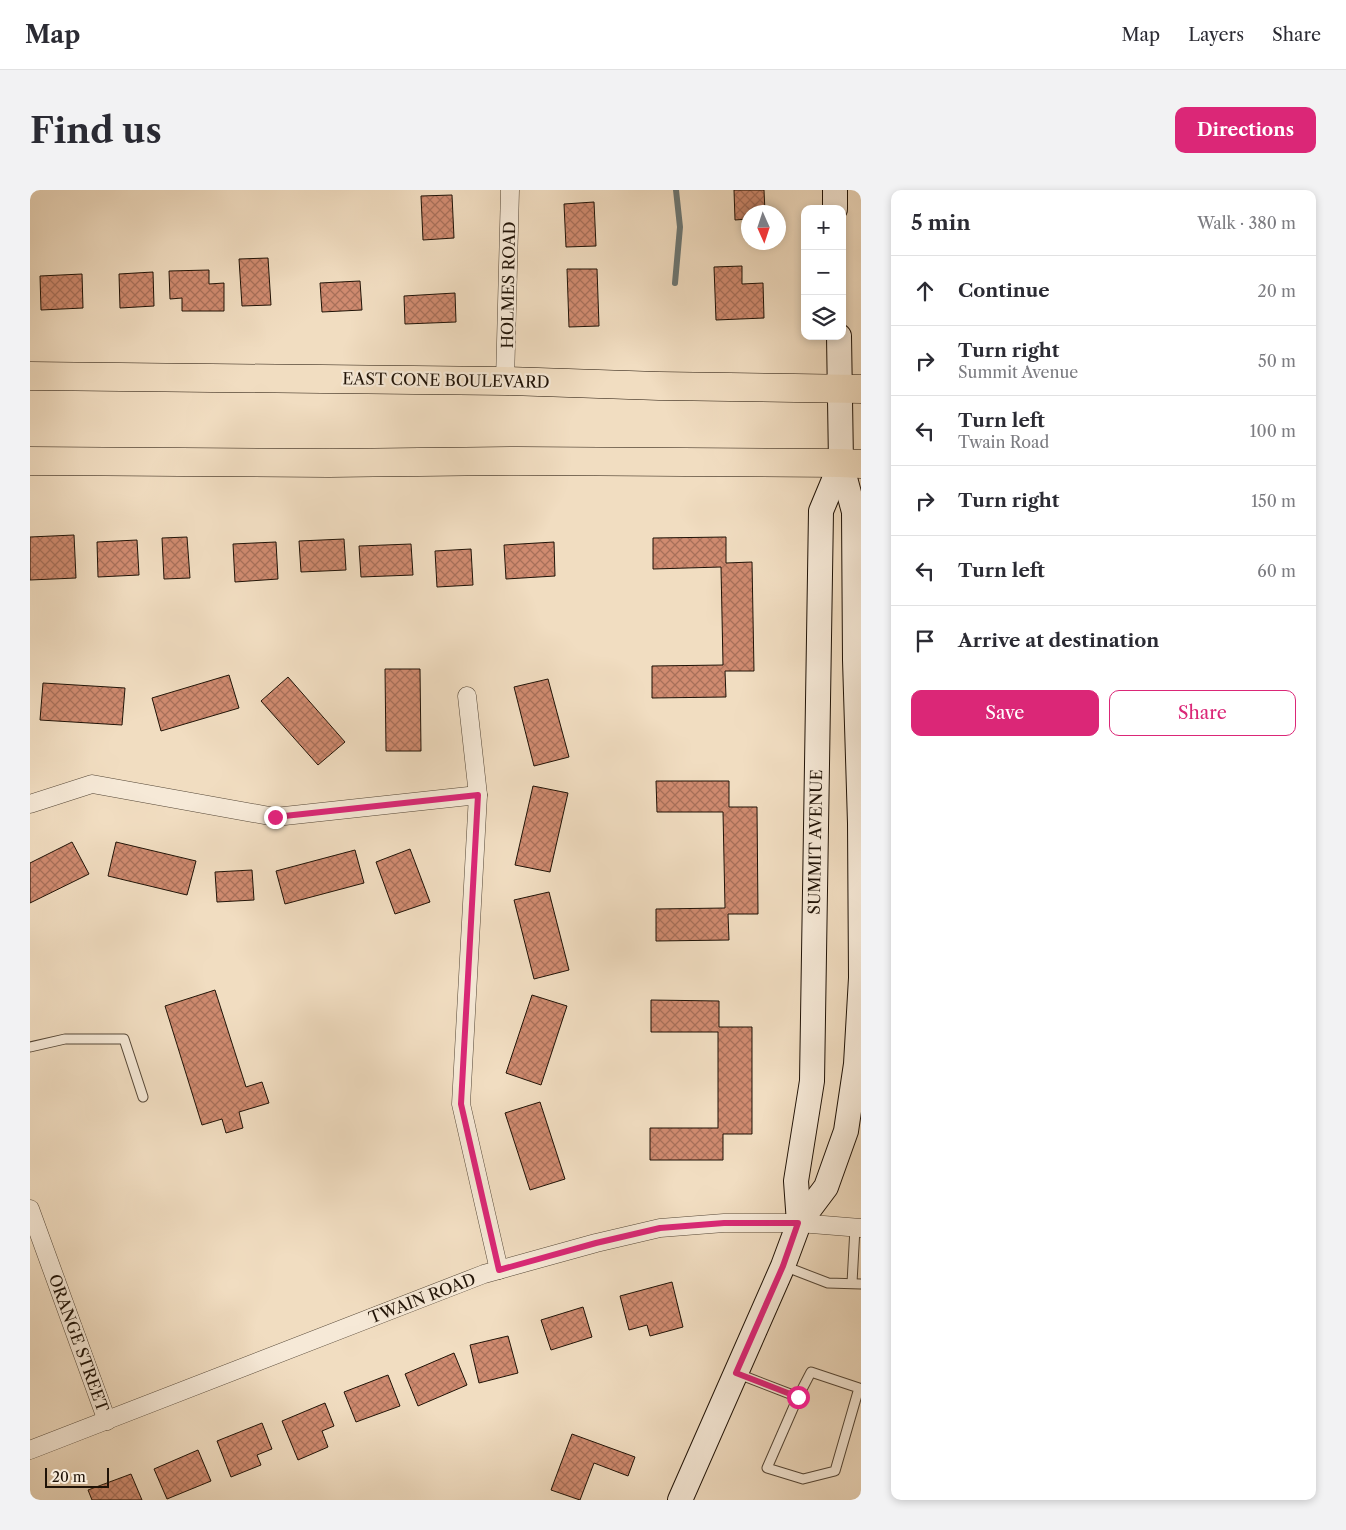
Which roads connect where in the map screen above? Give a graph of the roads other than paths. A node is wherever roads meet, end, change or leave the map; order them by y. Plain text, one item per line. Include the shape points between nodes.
1 (510, 190) edge
2 (835, 190) edge
3 (835, 205) edge
4 (840, 340) edge
5 (30, 376) edge
6 (506, 381) junction
7 (851, 389) edge
8 (30, 461) edge
9 (851, 463) edge
10 (467, 696) dead end
11 (478, 795) junction
12 (30, 804) edge
13 (30, 1046) edge
14 (143, 1097) dead end
15 (30, 1209) edge
16 (798, 1223) junction
17 (858, 1228) edge
18 (783, 1266) junction
19 (499, 1270) junction
20 (857, 1284) edge
21 (736, 1373) junction
22 (798, 1397) junction
23 (107, 1421) junction
24 (30, 1450) edge
25 (680, 1500) edge

1 - 6 street, HOLMES ROAD
2 - 3 main road
4 - 7 main road, SUMMIT AVENUE
5 - 6 main road, EAST CONE BOULEVARD
6 - 7 main road, EAST CONE BOULEVARD
7 - 9 main road, SUMMIT AVENUE
8 - 9 main road
9 - 16 main road, SUMMIT AVENUE via 820,511 812,1081 796,1181
9 - 16 main road, SUMMIT AVENUE via 860,823 861,978 856,1064 846,1131 826,1187
10 - 11 street
11 - 12 street via 275,817 92,784
11 - 19 street via 461,1104
13 - 14 lane via 65,1039 124,1039
15 - 23 street, ORANGE STREET
16 - 17 street, TWAIN ROAD
16 - 18 main road, SUMMIT AVENUE
16 - 19 street, TWAIN ROAD via 724,1223 660,1228
17 - 20 lane
18 - 20 lane via 828,1283
18 - 21 main road, SUMMIT AVENUE
19 - 23 street, TWAIN ROAD
21 - 22 lane
21 - 25 main road, SUMMIT AVENUE
22 - 22 lane via 811,1372 859,1388 835,1471 803,1479 766,1468
23 - 24 street, TWAIN ROAD

